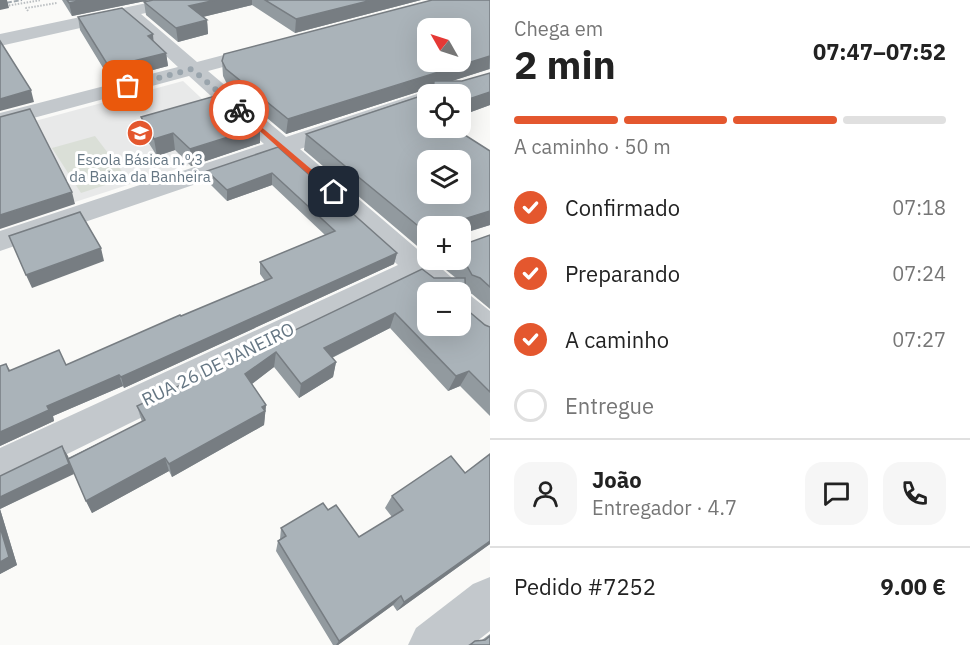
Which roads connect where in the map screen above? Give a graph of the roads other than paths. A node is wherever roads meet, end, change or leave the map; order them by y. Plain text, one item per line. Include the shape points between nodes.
1 (184, 0) edge
2 (128, 12) junction
3 (0, 40) edge
4 (282, 45) edge
5 (192, 69) junction
6 (417, 101) edge
7 (0, 120) edge
8 (283, 147) junction
9 (0, 241) edge
10 (417, 254) edge
11 (417, 268) edge
12 (471, 314) edge
13 (490, 330) edge
14 (0, 468) edge
15 (490, 601) edge
16 (433, 645) edge

1 - 2 street
2 - 3 street
2 - 5 street
4 - 5 street
5 - 7 street
5 - 8 street
6 - 8 street
8 - 9 street
8 - 10 street
11 - 14 street, RUA 26 DE JANEIRO
12 - 13 street
15 - 16 street

